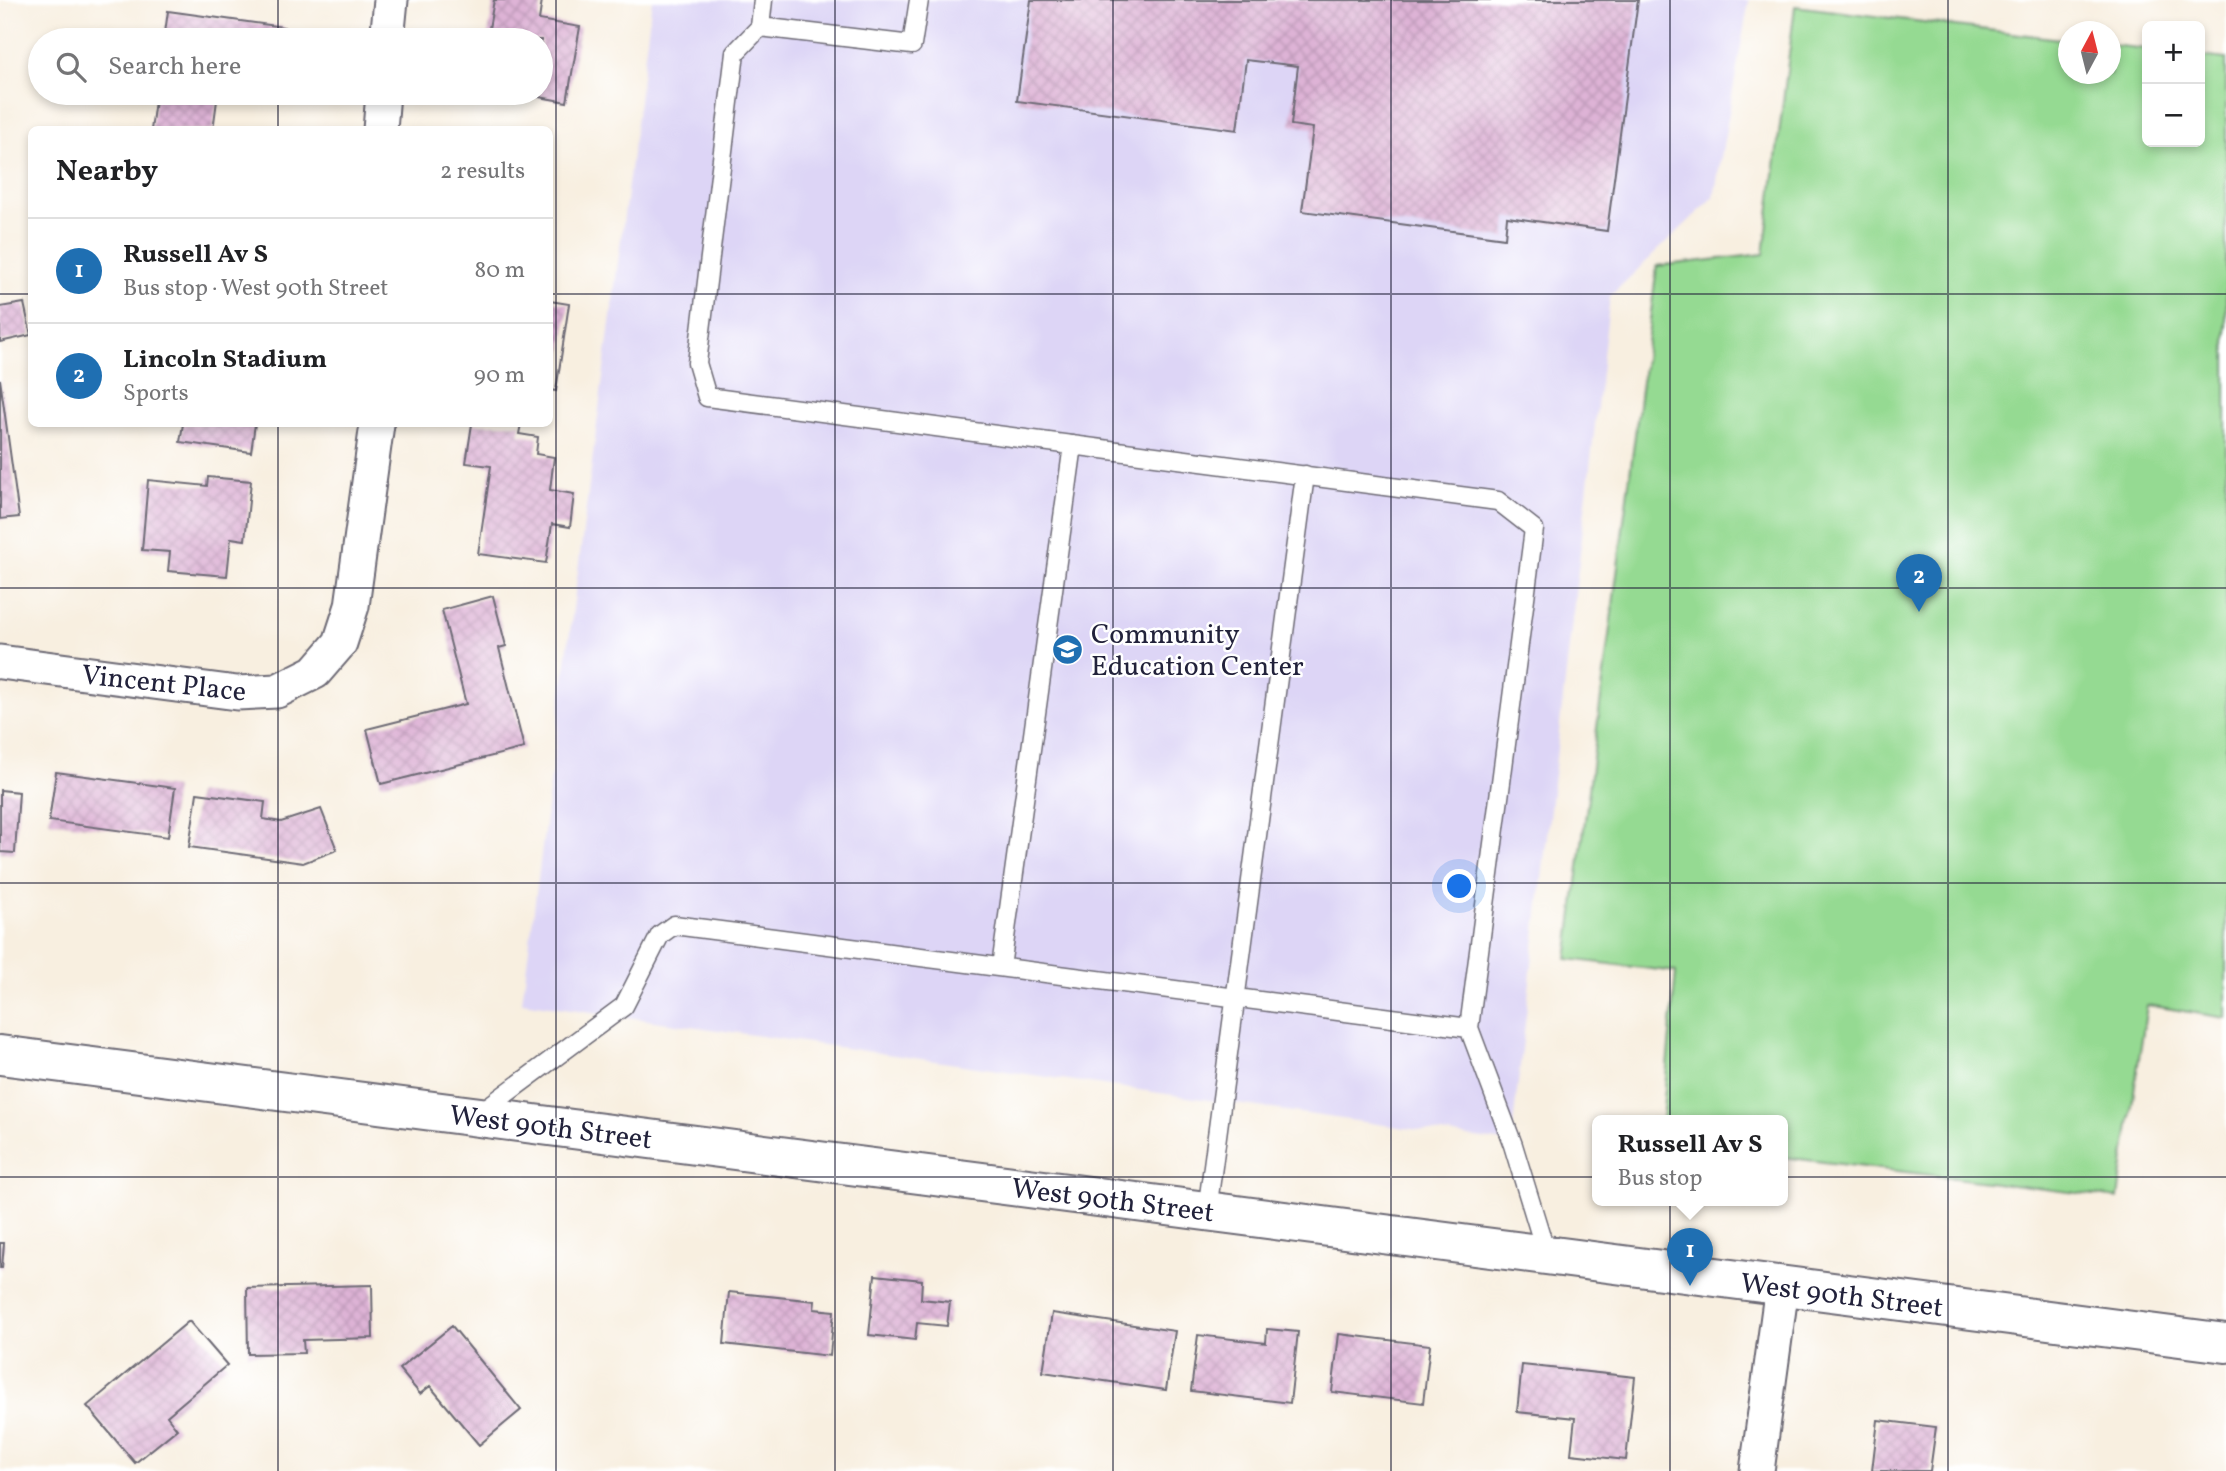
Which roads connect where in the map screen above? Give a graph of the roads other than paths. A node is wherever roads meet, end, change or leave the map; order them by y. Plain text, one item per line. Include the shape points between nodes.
1 (391, 0) edge
2 (764, 0) edge
3 (919, 0) edge
4 (760, 27) junction
5 (388, 28) edge
6 (382, 105) edge
7 (380, 126) edge
8 (377, 427) edge
9 (1073, 446) junction
10 (1305, 475) junction
11 (0, 662) edge
12 (1001, 967) junction
13 (1235, 997) junction
14 (1469, 1028) junction
15 (0, 1055) edge
16 (476, 1116) junction
17 (1206, 1212) junction
18 (1547, 1256) junction
19 (1782, 1286) junction
20 (2226, 1343) edge
21 (1757, 1471) edge

1 - 5 street
2 - 4 lane
3 - 4 lane via 912,45
4 - 9 lane via 735,53 696,363 707,397
6 - 7 street
8 - 11 street, Vincent Place via 352,606 340,643 315,672 277,691 237,693
9 - 10 lane
9 - 12 lane
10 - 13 lane
10 - 14 lane via 1498,501 1534,528
12 - 13 lane
12 - 16 lane via 674,925 660,935 624,1006
13 - 14 lane
13 - 17 lane
14 - 18 lane via 1513,1145
15 - 16 street, West 90th Street
16 - 17 street, West 90th Street
17 - 18 street, West 90th Street
18 - 19 street, West 90th Street
19 - 20 street, West 90th Street
19 - 21 street

